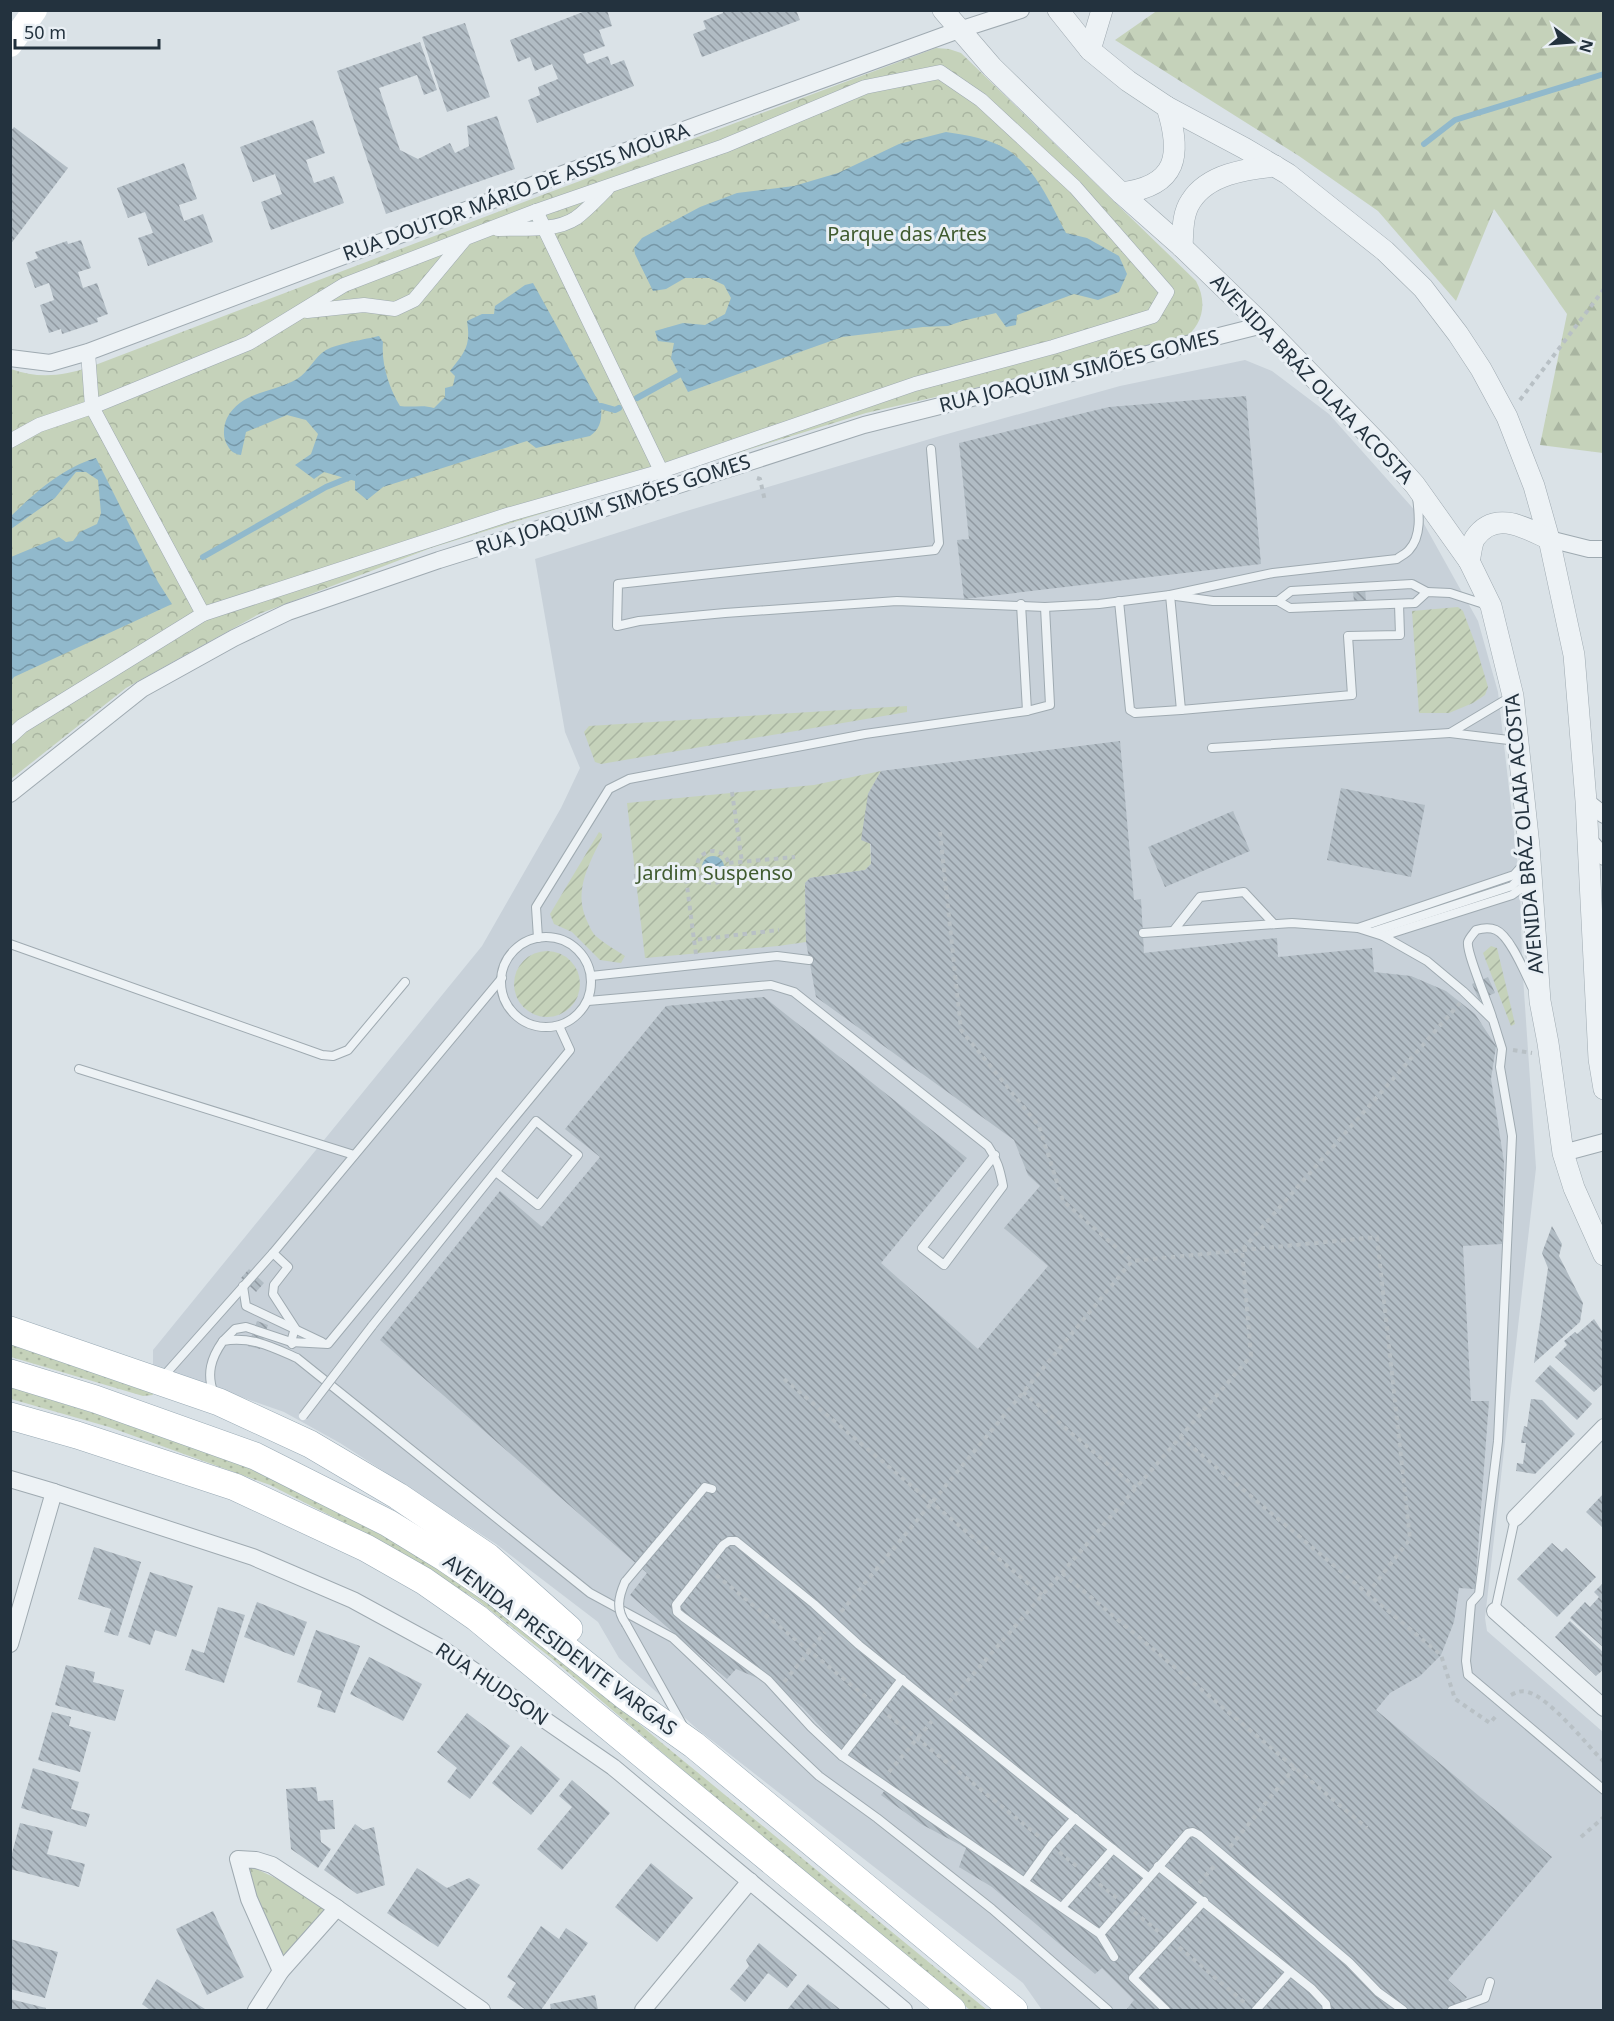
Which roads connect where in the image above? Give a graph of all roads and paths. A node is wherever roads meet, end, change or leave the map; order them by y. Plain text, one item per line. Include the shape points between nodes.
1 (36, 10) edge
2 (943, 10) edge
3 (1022, 10) edge
4 (1058, 10) edge
5 (1102, 10) edge
6 (958, 30) junction
7 (10, 45) edge
8 (1090, 50) junction
9 (1167, 107) junction
10 (1275, 166) junction
11 (613, 184) junction
12 (1121, 193) junction
13 (536, 210) junction
14 (544, 228) junction
15 (488, 230) junction
16 (465, 238) junction
17 (1182, 247) junction
18 (1604, 289) edge
19 (299, 312) junction
20 (1263, 325) junction
21 (88, 352) junction
22 (11, 358) edge
23 (92, 407) junction
24 (1507, 417) junction
25 (10, 441) edge
26 (931, 449) dead end
27 (662, 471) junction
28 (1415, 485) junction
29 (669, 488) junction
30 (1549, 539) junction
31 (1604, 549) edge
32 (1469, 561) junction
33 (1427, 592) junction
34 (1170, 595) junction
35 (1119, 601) junction
36 (1278, 601) junction
37 (1021, 604) junction
38 (1399, 604) junction
39 (1491, 606) junction
40 (1045, 607) junction
41 (203, 614) junction
42 (1513, 696) junction
43 (1181, 710) junction
44 (1027, 711) junction
45 (1450, 733) junction
46 (10, 737) edge
47 (1519, 741) junction
48 (1212, 748) dead end
49 (732, 792) dead end
50 (10, 794) edge
51 (1586, 801) junction
52 (1604, 814) edge
53 (940, 832) dead end
54 (1588, 839) junction
55 (795, 857) dead end
56 (1604, 857) edge
57 (1530, 860) junction
58 (742, 862) junction
59 (729, 863) junction
60 (696, 869) junction
61 (685, 870) junction
62 (634, 876) dead end
63 (1597, 896) edge
64 (1274, 924) junction
65 (1358, 928) junction
66 (779, 930) dead end
67 (1174, 930) junction
68 (1143, 933) dead end
69 (1370, 933) junction
70 (1383, 936) junction
71 (538, 938) junction
72 (1604, 939) edge
73 (694, 940) junction
74 (10, 944) edge
75 (696, 954) dead end
76 (809, 960) dead end
77 (1594, 967) junction
78 (591, 976) junction
79 (502, 978) junction
80 (405, 982) dead end
81 (588, 1001) junction
82 (1461, 1001) dead end
83 (1540, 1001) junction
84 (1493, 1020) junction
85 (559, 1026) junction
86 (79, 1069) dead end
87 (1604, 1089) edge
88 (1604, 1142) edge
89 (1563, 1153) junction
90 (354, 1155) junction
91 (995, 1155) junction
92 (496, 1172) junction
93 (1242, 1250) junction
94 (273, 1253) junction
95 (1604, 1256) edge
96 (1131, 1261) junction
97 (243, 1286) junction
98 (295, 1328) junction
99 (10, 1330) edge
100 (223, 1341) junction
101 (291, 1342) junction
102 (328, 1344) junction
103 (297, 1358) junction
104 (10, 1373) edge
105 (784, 1379) dead end
106 (159, 1380) junction
107 (1023, 1392) junction
108 (219, 1402) junction
109 (10, 1416) edge
110 (1604, 1427) edge
111 (304, 1428) junction
112 (1180, 1437) junction
113 (10, 1479) edge
114 (1136, 1488) junction
115 (712, 1489) dead end
116 (54, 1492) junction
117 (932, 1503) junction
118 (1515, 1518) joint
119 (706, 1567) junction
120 (1062, 1573) junction
121 (1368, 1593) junction
122 (1042, 1595) junction
123 (1495, 1611) joint
124 (834, 1622) junction
125 (10, 1644) edge
126 (810, 1650) junction
127 (1442, 1655) dead end
128 (902, 1679) junction
129 (780, 1687) dead end
130 (625, 1696) junction
131 (878, 1707) junction
132 (1603, 1708) edge
133 (941, 1711) junction
134 (916, 1739) junction
135 (694, 1745) junction
136 (842, 1756) junction
137 (1295, 1767) junction
138 (881, 1782) junction
139 (1604, 1790) edge
140 (1604, 1817) edge
141 (1075, 1818) junction
142 (1367, 1828) dead end
143 (1581, 1837) dead end
144 (1051, 1845) junction
145 (1113, 1849) junction
146 (1223, 1855) junction
147 (1158, 1866) junction
148 (1089, 1876) junction
149 (1148, 1877) junction
150 (750, 1881) junction
151 (1025, 1881) junction
152 (1192, 1892) junction
153 (1204, 1901) junction
154 (1126, 1905) junction
155 (337, 1908) junction
156 (1062, 1908) junction
157 (1166, 1924) dead end
158 (1159, 1932) junction
159 (1100, 1934) junction
160 (1170, 1940) junction
161 (1152, 1941) dead end
162 (1114, 1957) dead end
163 (281, 1971) junction
164 (1290, 1972) junction
165 (1490, 1982) dead end
166 (1245, 2003) dead end
167 (1325, 2008) edge
168 (256, 2010) edge
169 (482, 2010) edge
170 (643, 2010) edge
171 (904, 2010) edge
172 (952, 2010) edge
173 (1014, 2010) edge
174 (1108, 2010) edge
175 (1166, 2010) edge
176 (1256, 2010) edge
177 (1403, 2010) edge
178 (1452, 2010) edge

1 - 7 main road
2 - 6 street, AVENIDA BRÁZ OLAIA ACOSTA
3 - 6 street, RUA DOUTOR MÁRIO DE ASSIS MOURA
4 - 8 street
5 - 8 street
6 - 12 street, AVENIDA BRÁZ OLAIA ACOSTA
6 - 21 street, RUA DOUTOR MÁRIO DE ASSIS MOURA
8 - 9 street
9 - 10 street
9 - 12 street via 1175,134 1173,162 1154,184
10 - 17 street via 1234,173 1198,193 1187,209
10 - 24 street via 1385,251 1423,288 1458,334
11 - 13 street
11 - 14 street via 574,219
11 - 27 street via 724,146 865,87 940,72 981,100 1075,188 1167,292 1153,316 915,384
12 - 17 street, AVENIDA BRÁZ OLAIA ACOSTA
13 - 14 street
13 - 15 street
14 - 15 street
14 - 27 street
15 - 16 street
16 - 19 street via 344,285
16 - 19 street via 414,300 395,309 364,305
17 - 20 street, AVENIDA BRÁZ OLAIA ACOSTA
18 - 24 path
19 - 23 street via 249,343
20 - 28 street, AVENIDA BRÁZ OLAIA ACOSTA
20 - 29 street, RUA JOAQUIM SIMÕES GOMES via 864,425
21 - 22 street, RUA DOUTOR MÁRIO DE ASSIS MOURA via 50,363
21 - 23 street
23 - 25 street via 39,425
23 - 41 street
24 - 30 street via 1534,486
26 - 37 lane via 939,543 935,550 618,584 617,626 726,613 897,601
27 - 29 street
27 - 41 street via 507,515
28 - 32 street, AVENIDA BRÁZ OLAIA ACOSTA
28 - 34 lane via 1419,515 1416,537 1409,551 1397,558 1273,573
29 - 50 street, RUA JOAQUIM SIMÕES GOMES via 288,612 142,689
30 - 31 street
30 - 32 street via 1517,524 1490,525 1474,539
30 - 51 street via 1574,655
32 - 39 street, AVENIDA BRÁZ OLAIA ACOSTA
33 - 36 lane via 1413,584 1291,591
33 - 38 lane via 1415,603
33 - 39 lane via 1450,593
34 - 35 lane
34 - 36 lane via 1213,601
34 - 43 lane
35 - 40 lane
35 - 43 lane via 1130,710
36 - 38 lane via 1290,608
37 - 40 lane
37 - 44 lane
38 - 43 lane via 1400,634 1348,636 1352,694
39 - 42 street, AVENIDA BRÁZ OLAIA ACOSTA
40 - 44 lane via 1050,705
41 - 46 street
42 - 45 lane
42 - 47 street, AVENIDA BRÁZ OLAIA ACOSTA
44 - 71 lane via 865,734 629,779 609,789 536,907
45 - 47 lane
45 - 48 lane
47 - 57 street, AVENIDA BRÁZ OLAIA ACOSTA
49 - 58 path
51 - 52 street
51 - 54 street
53 - 96 path via 961,1030 1040,1126 1063,1201
54 - 56 street
54 - 63 street
55 - 58 path
57 - 65 lane via 1514,875
57 - 69 lane via 1527,872 1512,886
57 - 70 lane via 1526,885 1512,895
57 - 83 street, AVENIDA BRÁZ OLAIA ACOSTA
58 - 59 path
59 - 60 path via 724,855 710,851 701,855
59 - 60 path via 728,874 715,883 705,882
60 - 61 path
61 - 62 path
61 - 73 path
63 - 77 street
64 - 65 lane
64 - 67 lane
64 - 67 lane via 1244,892 1200,897
65 - 69 lane
66 - 73 path
67 - 68 lane
69 - 70 lane
70 - 84 lane via 1441,971
71 - 78 lane via 566,942 578,950
71 - 79 lane via 513,952
72 - 77 street
73 - 75 path
74 - 80 lane via 322,1055 333,1056 348,1050
76 - 78 lane via 777,956
77 - 87 street
78 - 81 lane
79 - 85 lane via 502,993 518,1017 530,1025
79 - 90 lane
81 - 85 lane via 571,1021
81 - 91 lane via 771,985 794,992
82 - 93 path
83 - 84 lane via 1501,933 1494,929 1476,930 1468,942 1469,955
83 - 89 street, AVENIDA BRÁZ OLAIA ACOSTA
84 - 139 lane via 1503,1049 1500,1067 1512,1136 1498,1441 1479,1593 1472,1603 1468,1675
85 - 102 lane via 570,1050
86 - 90 lane
88 - 89 street
89 - 95 street, AVENIDA BRÁZ OLAIA ACOSTA
90 - 94 lane
91 - 91 lane via 1003,1186 944,1265 922,1248
92 - 92 lane via 536,1121 578,1155 538,1205
92 - 111 lane, bridge via 372,1326
93 - 96 path
93 - 112 path via 1251,1356
93 - 121 path via 1377,1237 1410,1539
94 - 97 lane
94 - 98 lane via 288,1267 274,1285 273,1294
96 - 107 path
97 - 98 lane via 246,1306
97 - 106 lane
98 - 101 lane
98 - 102 lane
99 - 106 main road
100 - 101 lane via 235,1329 246,1328
100 - 103 lane via 258,1341
100 - 108 lane via 211,1362 209,1376
101 - 102 lane
101 - 103 lane
103 - 174 lane via 590,1593 673,1638 819,1776 992,1910
104 - 130 main road, AVENIDA PRESIDENTE VARGAS via 255,1456 388,1522 495,1592
105 - 117 path
106 - 108 main road
107 - 114 path
107 - 117 path
108 - 111 main road
109 - 172 main road, AVENIDA PRESIDENTE VARGAS via 235,1487 366,1548 424,1581 477,1618
110 - 118 street
111 - 130 main road via 488,1557 622,1677
112 - 114 path
112 - 121 path
113 - 116 street, RUA HUDSON
114 - 120 path
115 - 135 lane, bridge via 705,1487 625,1582 620,1595 619,1615
116 - 125 street
116 - 150 street, RUA HUDSON via 254,1557 353,1600 441,1648 613,1767
117 - 122 path
117 - 124 path
118 - 123 lane
119 - 124 lane via 723,1545 736,1541
119 - 126 path
119 - 136 lane via 676,1605 677,1612 768,1680
120 - 122 path
120 - 137 path
121 - 127 path
122 - 133 path
123 - 132 street
124 - 126 path
124 - 128 lane
126 - 129 path
126 - 131 path
128 - 131 lane
128 - 133 lane
130 - 135 main road, AVENIDA PRESIDENTE VARGAS
131 - 134 path
131 - 136 lane
133 - 134 path
133 - 141 lane
134 - 138 path
134 - 144 path
135 - 173 main road, AVENIDA PRESIDENTE VARGAS
136 - 138 lane
137 - 142 path
137 - 146 path
138 - 151 lane
140 - 143 path
141 - 144 lane
141 - 145 lane
144 - 148 path
144 - 151 lane
145 - 148 lane
145 - 149 lane
146 - 147 lane via 1193,1832
146 - 152 path
146 - 177 lane
147 - 149 lane
147 - 152 lane
148 - 154 path
148 - 156 lane
149 - 154 lane
150 - 170 street
150 - 171 street, RUA HUDSON
151 - 156 lane
152 - 153 lane
153 - 160 lane
153 - 164 lane
154 - 158 path
154 - 159 lane
155 - 163 street
155 - 163 street via 272,1865 238,1859 249,1899
155 - 169 street
156 - 159 lane
157 - 158 path
158 - 160 path
158 - 161 path
159 - 162 lane
160 - 166 path
160 - 175 lane via 1133,1978
163 - 168 street
164 - 167 lane via 1312,1989
164 - 176 lane
165 - 178 lane via 1485,1998

